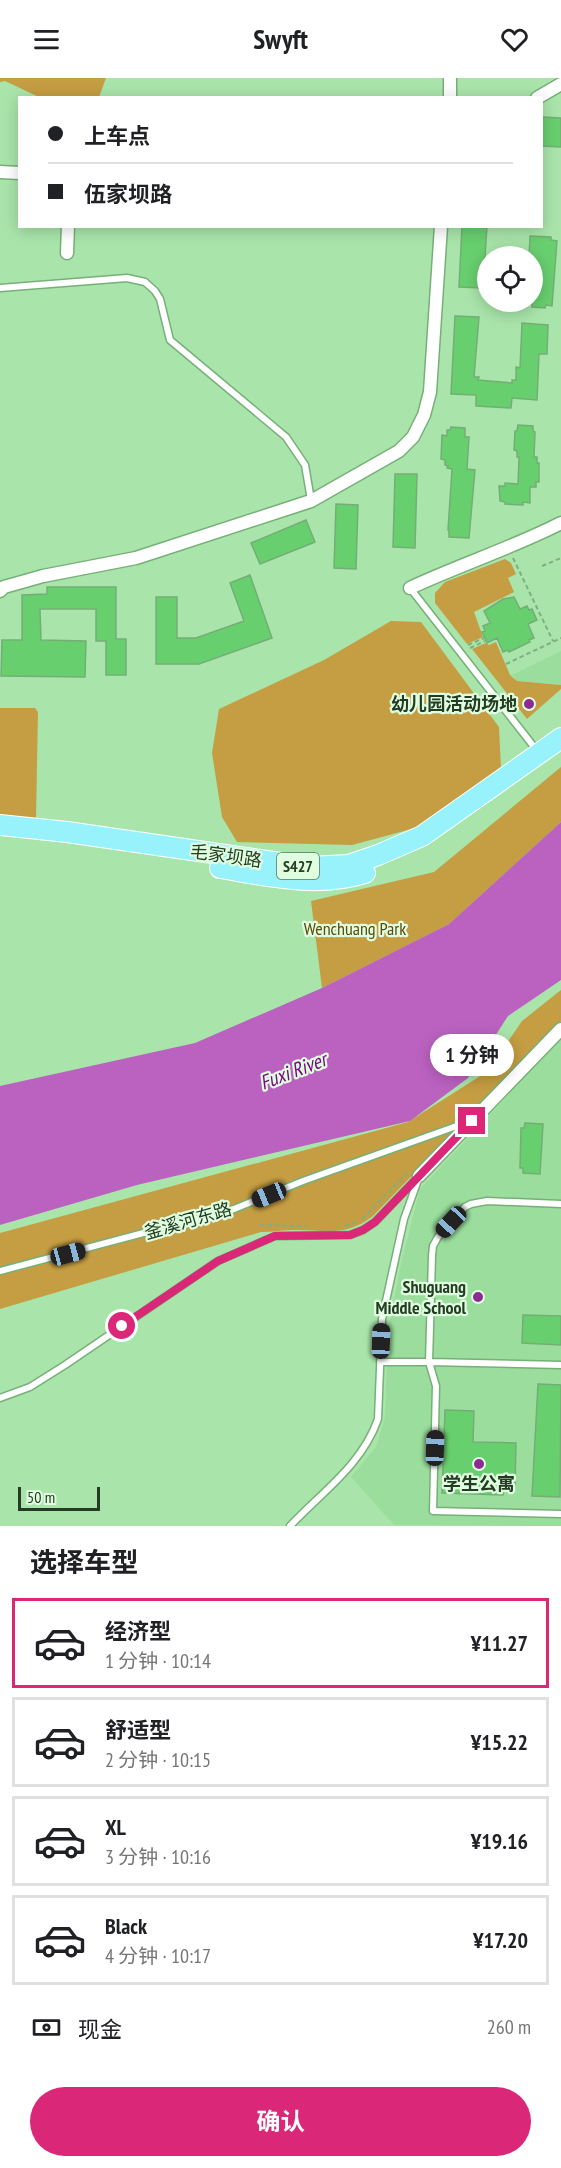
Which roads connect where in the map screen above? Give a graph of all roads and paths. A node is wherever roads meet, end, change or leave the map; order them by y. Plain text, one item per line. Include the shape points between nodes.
1 (450, 78) edge
2 (561, 84) edge
3 (450, 96) edge
4 (540, 96) edge
5 (0, 172) edge
6 (18, 172) edge
7 (68, 228) edge
8 (441, 228) edge
9 (67, 253) dead end
10 (0, 288) edge
11 (311, 501) junction
12 (561, 523) edge
13 (508, 547) junction
14 (561, 558) edge
15 (542, 566) dead end
16 (410, 588) joint
17 (0, 591) edge
18 (561, 638) edge
19 (485, 640) dead end
20 (553, 641) junction
21 (469, 647) dead end
22 (506, 664) dead end
23 (561, 738) edge
24 (540, 754) junction
25 (561, 754) edge
26 (0, 825) edge
27 (0, 838) edge
28 (561, 1029) edge
29 (472, 1121) junction
30 (419, 1176) junction
31 (561, 1204) edge
32 (0, 1271) edge
33 (380, 1362) junction
34 (429, 1362) junction
35 (561, 1365) edge
36 (0, 1398) edge
37 (561, 1514) edge
38 (290, 1526) edge

1 - 3 street
2 - 4 street
5 - 6 street
7 - 9 street
8 - 11 street via 430,392 424,414 413,437 399,451
10 - 11 lane via 127,278 145,282 160,299 170,340 286,436 305,465
11 - 17 street via 136,558 43,576
12 - 13 street
13 - 16 street
13 - 20 path
14 - 15 path
16 - 24 lane
18 - 20 path
19 - 21 path
20 - 22 path
23 - 24 main road, 毛家坝路 / S427
24 - 26 main road, 毛家坝路 / S427 via 422,836 349,865 309,867
25 - 27 main road, 毛家坝路 / S427 via 430,846 350,878 307,882
28 - 29 street
29 - 30 street
29 - 32 lane, 釜溪河东路 via 303,1180 234,1209
30 - 33 lane via 404,1219 382,1319
30 - 36 lane via 363,1230 350,1235 275,1236 218,1261 30,1387
31 - 34 lane via 478,1202 465,1207 438,1237 432,1256
33 - 34 lane
33 - 38 lane via 378,1419 368,1443 355,1462
34 - 35 lane
34 - 37 lane via 436,1386 433,1511

